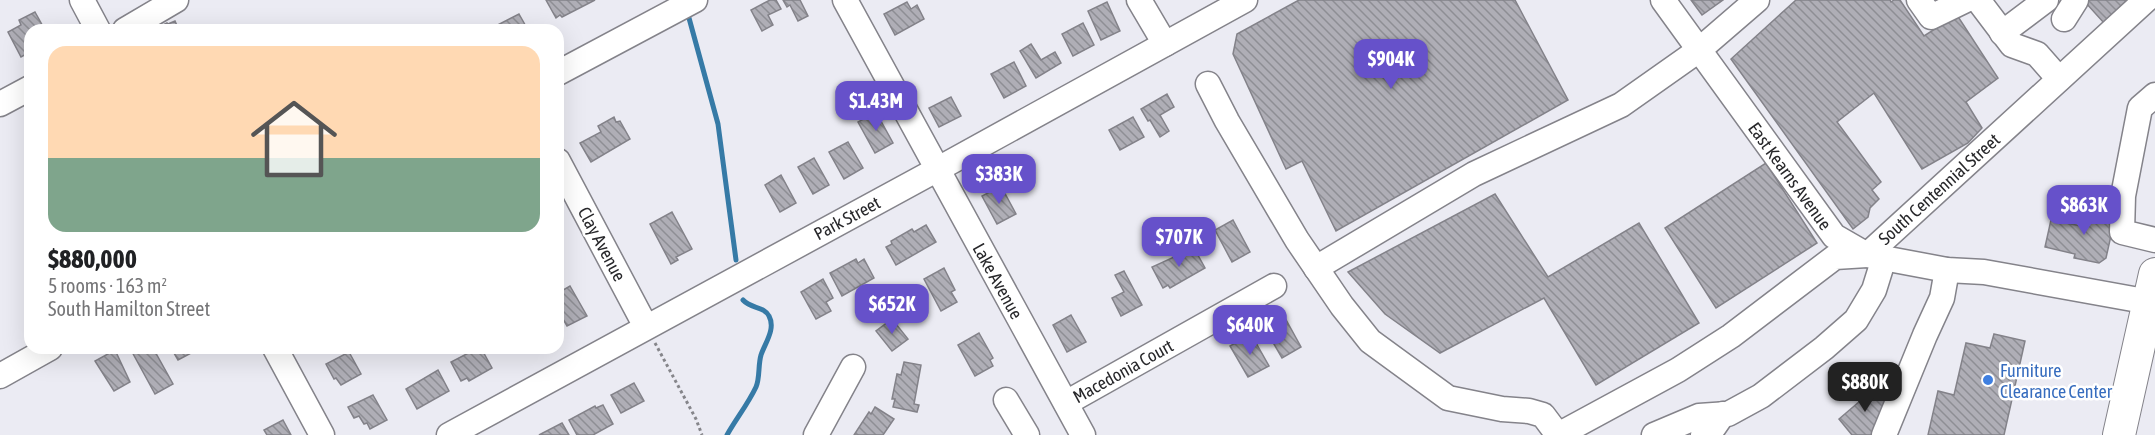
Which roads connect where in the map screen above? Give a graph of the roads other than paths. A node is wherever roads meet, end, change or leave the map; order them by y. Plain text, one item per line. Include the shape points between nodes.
1 (82, 0) edge
2 (176, 0) edge
3 (695, 0) edge
4 (846, 0) edge
5 (1139, 0) edge
6 (1245, 0) edge
7 (1662, 0) edge
8 (1757, 0) edge
9 (1919, 0) edge
10 (1966, 0) edge
11 (1978, 0) edge
12 (2146, 0) edge
13 (2039, 2) edge
14 (95, 24) edge
15 (135, 24) edge
16 (2002, 33) junction
17 (1165, 44) junction
18 (1699, 50) junction
19 (564, 70) edge
20 (2059, 79) junction
21 (1208, 84) dead end
22 (24, 91) edge
23 (2155, 94) edge
24 (0, 104) edge
25 (938, 169) junction
26 (564, 172) edge
27 (2155, 240) edge
28 (1876, 257) junction
29 (1316, 268) junction
30 (1947, 270) junction
31 (1274, 286) dead end
32 (2153, 293) edge
33 (646, 327) junction
34 (39, 354) edge
35 (278, 354) edge
36 (853, 367) dead end
37 (0, 376) edge
38 (1006, 400) dead end
39 (1066, 403) junction
40 (1724, 414) junction
41 (1888, 434) edge
42 (322, 435) edge
43 (449, 435) edge
44 (816, 435) edge
45 (1027, 435) edge
46 (1083, 435) edge
47 (1560, 435) edge
48 (1654, 435) edge
49 (1702, 435) edge
50 (2119, 435) edge

1 - 14 street
2 - 15 street
3 - 19 street
4 - 25 street, Lake Avenue
5 - 17 street
6 - 17 street, Park Street
7 - 18 street, East Kearns Avenue
8 - 18 street
9 - 10 street via 1931,17
11 - 16 street
12 - 20 street, South Centennial Street
13 - 16 street
16 - 20 street via 2012,45 2037,54
17 - 25 street, Park Street
18 - 28 street, East Kearns Avenue via 1834,236
18 - 29 street via 1621,105 1474,174
20 - 28 street, South Centennial Street
21 - 29 street
22 - 24 street
23 - 27 street via 2140,108 2123,196 2122,232
25 - 33 street, Park Street
25 - 39 street, Lake Avenue
26 - 33 street, Clay Avenue
28 - 30 street, East Kearns Avenue
28 - 40 street via 1875,290 1856,320 1761,396
28 - 47 street, South Centennial Street via 1835,257 1696,358
29 - 47 street via 1370,341 1448,398 1543,415
30 - 32 street, East Kearns Avenue
30 - 41 street via 1942,298
31 - 39 street, Macedonia Court
32 - 50 main road
33 - 43 street, Park Street
34 - 37 street
35 - 42 street
36 - 44 street
38 - 45 street
39 - 46 street, Lake Avenue
40 - 48 street via 1699,416
40 - 49 street

